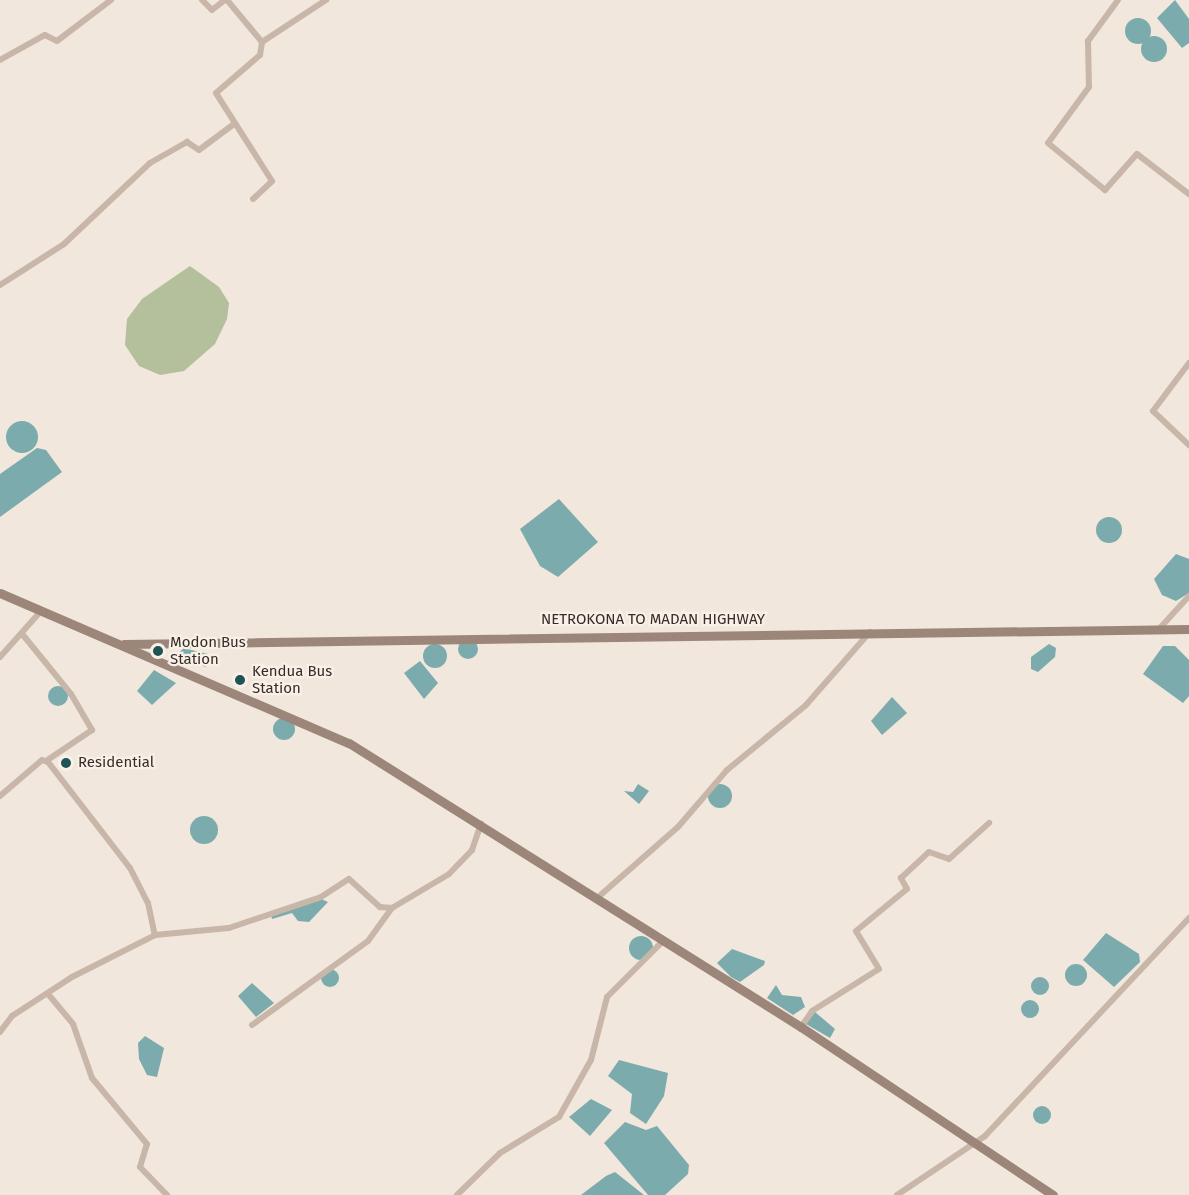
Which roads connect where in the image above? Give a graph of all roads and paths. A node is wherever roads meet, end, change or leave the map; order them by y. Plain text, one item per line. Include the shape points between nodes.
1 (111, 0) edge
2 (202, 0) edge
3 (226, 0) edge
4 (326, 0) edge
5 (1118, 0) edge
6 (262, 42) junction
7 (0, 60) edge
8 (234, 124) junction
9 (1189, 194) edge
10 (253, 198) dead end
11 (0, 285) edge
12 (1189, 363) edge
13 (1189, 445) edge
14 (0, 593) edge
15 (1189, 596) edge
16 (41, 611) junction
17 (1189, 629) edge
18 (1158, 630) junction
19 (870, 632) junction
20 (23, 635) junction
21 (118, 644) junction
22 (0, 657) edge
23 (46, 760) junction
24 (0, 796) edge
25 (989, 822) dead end
26 (481, 824) junction
27 (596, 899) junction
28 (392, 908) junction
29 (1189, 918) edge
30 (154, 935) junction
31 (662, 942) junction
32 (48, 994) junction
33 (252, 1025) dead end
34 (801, 1027) junction
35 (0, 1032) edge
36 (970, 1142) junction
37 (167, 1195) edge
38 (457, 1195) edge
39 (897, 1195) edge
40 (1053, 1195) edge

1 - 7 street via 57,41 45,34
2 - 3 street via 212,10
3 - 6 street
4 - 6 street
5 - 9 street via 1088,41 1089,87 1048,143 1105,190 1137,154
6 - 8 street via 261,54 216,90
8 - 10 street via 272,181
8 - 11 street via 199,150 187,142 150,163 64,244
12 - 13 street via 1153,411
14 - 16 main road
15 - 18 street
16 - 20 street
16 - 21 main road
17 - 18 main road, NETROKONA TO MADAN HIGHWAY
18 - 19 main road, NETROKONA TO MADAN HIGHWAY
19 - 21 main road, NETROKONA TO MADAN HIGHWAY
19 - 27 street via 806,705 727,770 678,827
20 - 22 street
20 - 23 street via 71,694 92,730
21 - 26 main road via 349,742
23 - 24 street
23 - 30 street via 130,868 148,903
25 - 34 street via 949,859 929,852 900,878 907,889 856,931 879,969 812,1011
26 - 27 main road
26 - 28 street via 471,850 449,874
27 - 31 main road
28 - 30 street via 380,907 348,879 321,897 229,928
28 - 33 street via 368,941
29 - 36 street via 985,1136
30 - 32 street
31 - 34 main road
31 - 38 street via 607,997 591,1060 559,1117 500,1153
32 - 35 street via 10,1018
32 - 37 street via 73,1024 92,1078 147,1144 140,1167
34 - 36 main road
36 - 39 street
36 - 40 main road

